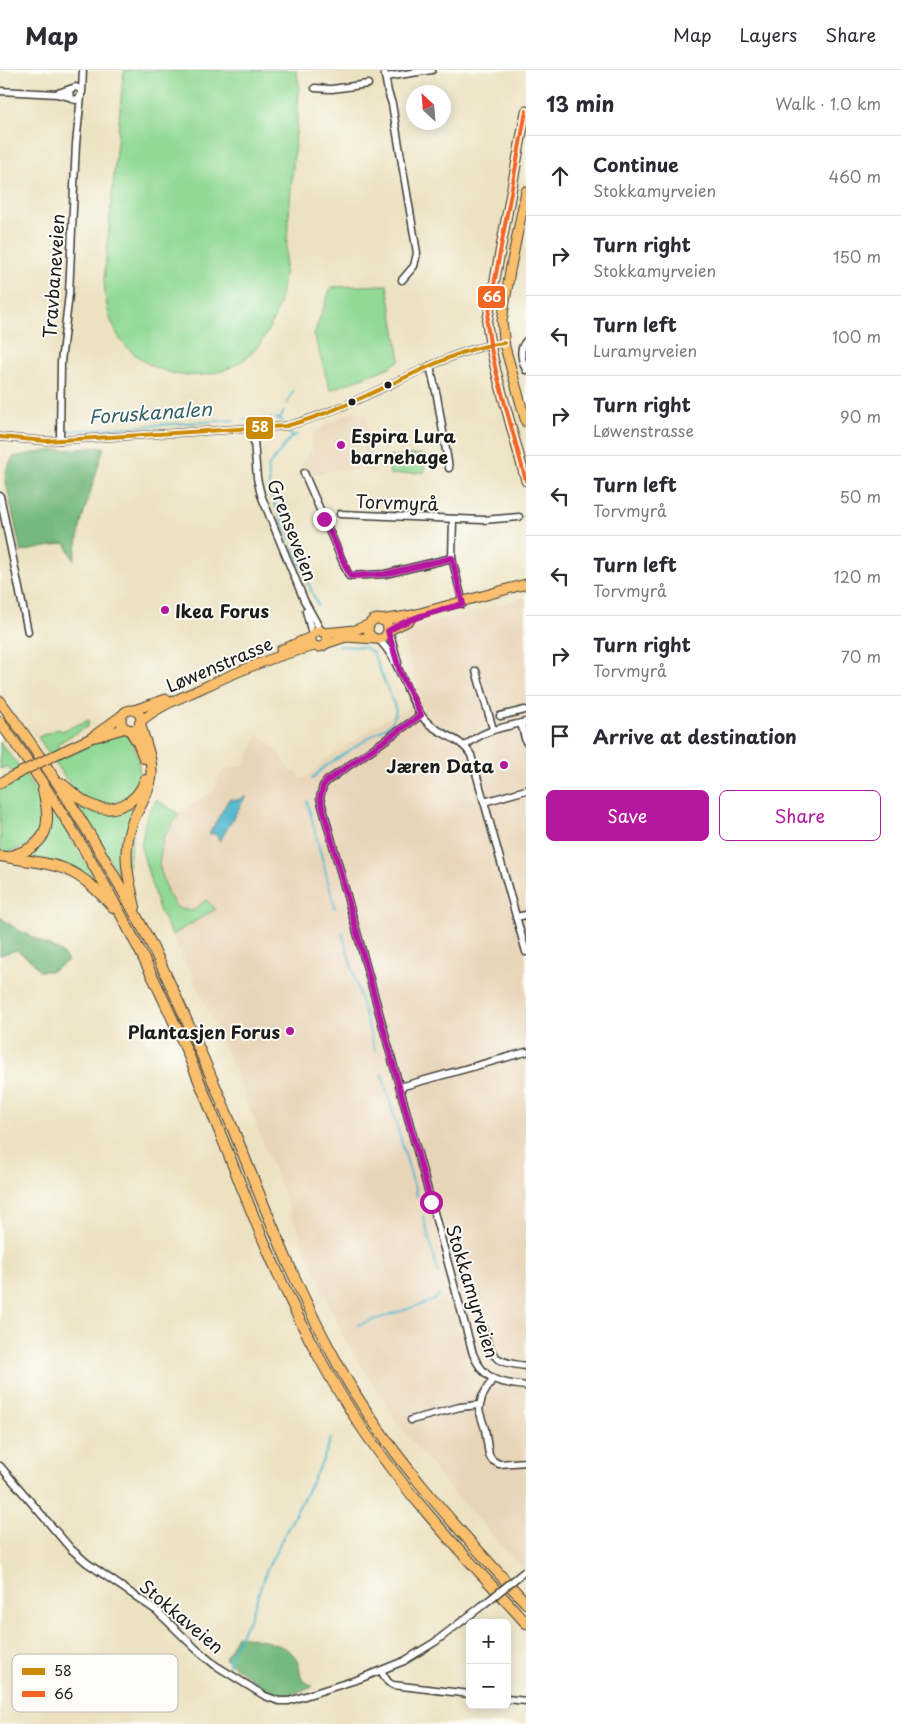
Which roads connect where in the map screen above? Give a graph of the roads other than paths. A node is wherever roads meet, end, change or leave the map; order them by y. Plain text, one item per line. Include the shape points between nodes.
1 (81, 70) edge
2 (432, 70) edge
3 (385, 73) edge
4 (368, 84) dead end
5 (315, 88) dead end
6 (0, 90) edge
7 (72, 93) junction
8 (82, 94) junction
9 (526, 111) edge
10 (79, 114) junction
11 (526, 191) edge
12 (402, 280) dead end
13 (526, 341) edge
14 (504, 343) junction
15 (490, 344) junction
16 (430, 366) junction
17 (526, 370) edge
18 (525, 418) edge
19 (253, 428) junction
20 (1, 439) edge
21 (60, 440) junction
22 (449, 468) dead end
23 (304, 473) dead end
24 (526, 481) edge
25 (0, 496) edge
26 (340, 514) dead end
27 (519, 517) dead end
28 (453, 519) junction
29 (452, 558) junction
30 (526, 584) edge
31 (526, 590) edge
32 (463, 602) junction
33 (381, 620) junction
34 (370, 624) junction
35 (28, 632) dead end
36 (388, 632) junction
37 (317, 634) junction
38 (376, 639) junction
39 (325, 644) junction
40 (315, 646) junction
41 (476, 671) dead end
42 (400, 672) junction
43 (0, 701) edge
44 (134, 710) junction
45 (525, 710) edge
46 (421, 715) junction
47 (122, 716) junction
48 (500, 716) dead end
49 (0, 722) edge
50 (140, 722) junction
51 (523, 722) edge
52 (128, 729) junction
53 (493, 729) junction
54 (91, 738) junction
55 (526, 742) edge
56 (465, 746) junction
57 (54, 777) junction
58 (5, 779) edge
59 (40, 779) junction
60 (526, 790) edge
61 (484, 802) junction
62 (2, 857) edge
63 (526, 915) edge
64 (516, 917) junction
65 (123, 918) junction
66 (138, 920) junction
67 (526, 952) edge
68 (526, 1052) edge
69 (400, 1087) junction
70 (483, 1329) dead end
71 (526, 1366) edge
72 (492, 1380) junction
73 (526, 1386) edge
74 (479, 1406) junction
75 (412, 1420) dead end
76 (526, 1462) edge
77 (0, 1466) edge
78 (526, 1571) edge
79 (526, 1604) edge
80 (526, 1623) edge
81 (381, 1671) junction
82 (466, 1694) edge
83 (511, 1699) edge
84 (526, 1701) edge

1 - 7 street, Travbaneveien
1 - 8 street, Travbaneveien
2 - 3 street
3 - 12 street via 417,253 414,266
4 - 5 street
6 - 7 street
7 - 8 street via 78,99
7 - 8 street via 80,88
7 - 10 street, Travbaneveien
8 - 10 street, Travbaneveien
9 - 15 main road via 488,315
10 - 21 street, Travbaneveien via 61,370
11 - 14 main road via 502,321
13 - 17 street via 521,350
14 - 15 street
14 - 18 main road
15 - 16 street
15 - 24 main road
16 - 19 street via 302,422
16 - 22 street
19 - 21 street
19 - 37 street, Grenseveien via 258,486
20 - 21 street
23 - 29 street via 350,576 385,574
25 - 35 street
26 - 28 street, Torvmyrå
27 - 28 street, Torvmyrå
28 - 29 street, Torvmyrå
29 - 32 street, Torvmyrå
30 - 32 main road
31 - 32 main road
32 - 33 main road
32 - 36 main road via 414,618
33 - 34 main road
33 - 36 main road via 386,623
34 - 37 main road, Løwenstrasse via 355,630
34 - 38 main road via 369,633
36 - 38 main road via 383,638
36 - 42 street
37 - 39 main road via 327,639
37 - 40 main road via 311,642
37 - 44 main road, Løwenstrasse
38 - 39 main road via 346,637
38 - 42 street via 386,648
39 - 40 main road, Løwenstrasse
40 - 50 main road, Løwenstrasse via 237,671 156,709
41 - 53 street
42 - 46 street
43 - 57 highway
44 - 47 main road via 127,710
44 - 50 main road via 140,715
45 - 48 street
46 - 56 street via 432,726
46 - 69 street, Stokkamyrveien via 327,781 320,798
47 - 52 main road via 121,723
47 - 54 main road
49 - 59 highway
50 - 52 main road via 136,728
50 - 66 highway via 149,753 151,778 130,828 126,853
51 - 53 street
51 - 55 street
52 - 54 main road
52 - 57 highway via 142,753 146,773 140,790 128,803 110,809 94,806
53 - 56 street
54 - 58 main road, bridge
56 - 61 street via 474,762
57 - 66 highway
59 - 62 highway via 48,814 44,834 30,850
59 - 65 highway
60 - 61 street
61 - 64 street
62 - 65 highway via 72,872 87,882
63 - 64 street
64 - 67 street
65 - 80 highway via 181,1038 282,1282 330,1377 399,1479
66 - 79 highway via 187,1020 290,1269 341,1371 380,1432 423,1489
68 - 69 street
69 - 72 street, Stokkamyrveien via 473,1354 481,1370
70 - 71 street via 498,1360
72 - 73 street, Stokkamyrveien
72 - 74 street
74 - 75 street via 460,1407
74 - 76 street via 492,1460 499,1464
77 - 81 street, Stokkaveien via 76,1555 157,1611 210,1661 265,1696 289,1701
78 - 81 street, Stokkaveien, bridge via 426,1648
81 - 82 street via 394,1685
83 - 84 street

